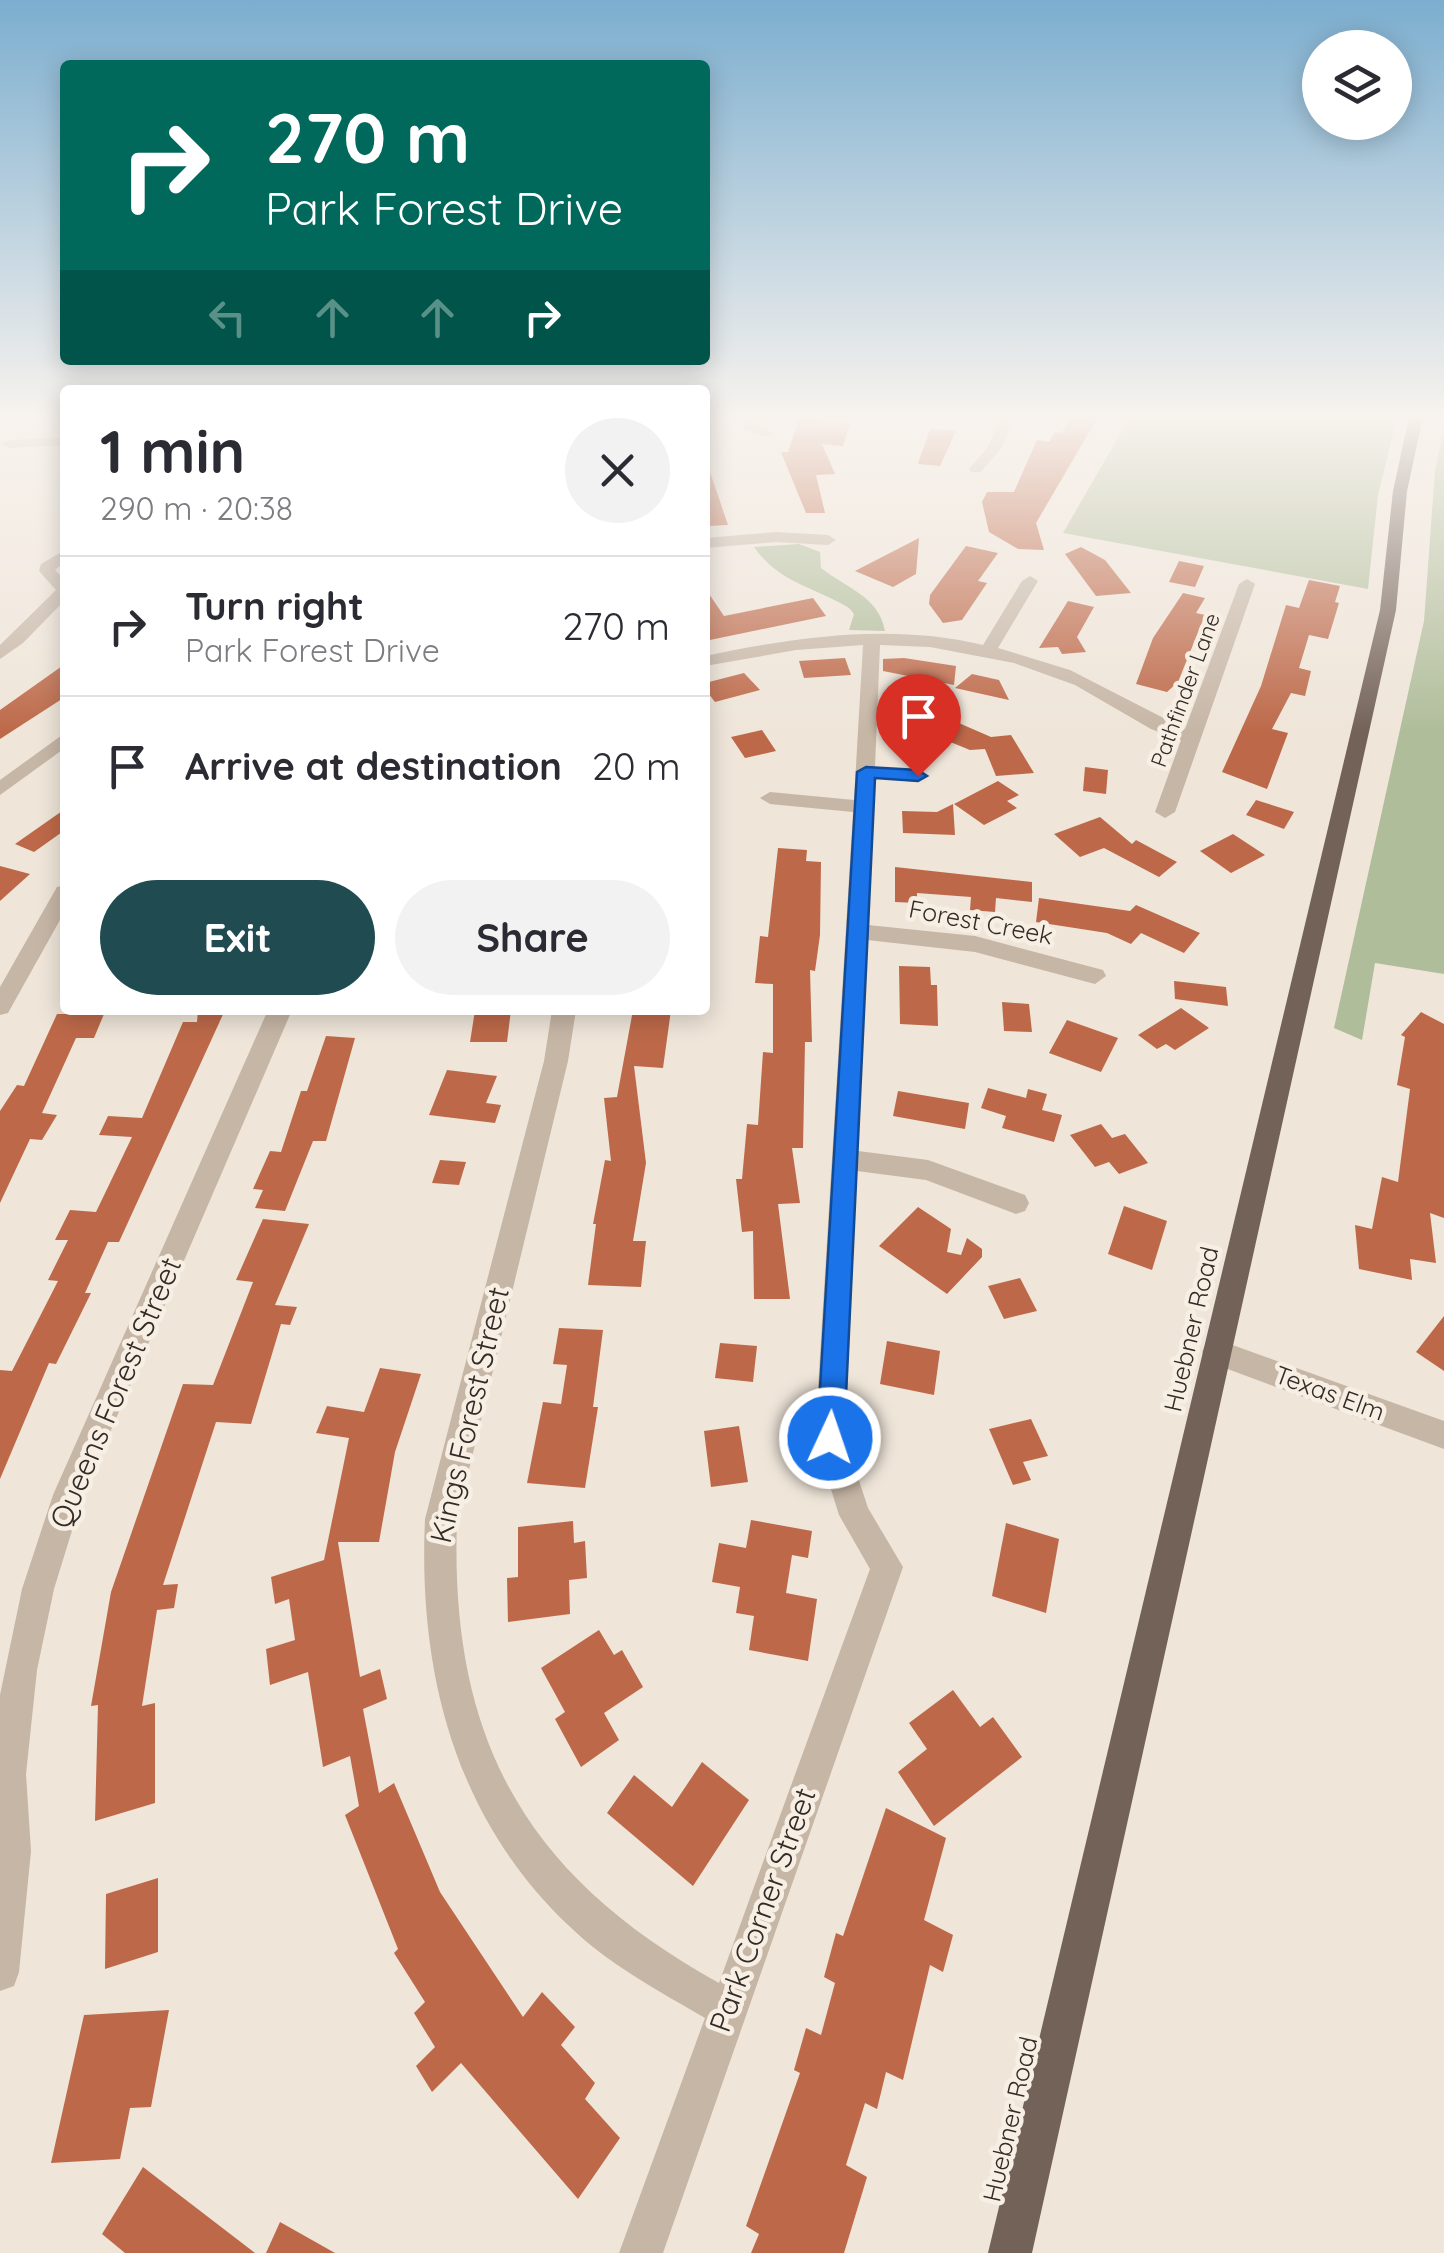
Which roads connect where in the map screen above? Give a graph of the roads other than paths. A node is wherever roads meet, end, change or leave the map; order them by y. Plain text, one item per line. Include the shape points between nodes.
1 (1397, 522) edge
2 (828, 540) dead end
3 (710, 543) edge
4 (60, 557) edge
5 (1030, 582) dead end
6 (1248, 584) dead end
7 (60, 585) edge
8 (60, 595) edge
9 (872, 638) junction
10 (0, 654) edge
11 (986, 654) junction
12 (710, 660) edge
13 (1193, 738) junction
14 (60, 743) edge
15 (866, 772) junction
16 (918, 776) dead end
17 (0, 789) edge
18 (770, 798) dead end
19 (865, 807) junction
20 (1165, 812) dead end
21 (60, 901) edge
22 (856, 931) junction
23 (1095, 976) dead end
24 (0, 1007) edge
25 (278, 1015) edge
26 (563, 1015) edge
27 (845, 1159) junction
28 (1016, 1203) dead end
29 (1216, 1352) junction
30 (1444, 1435) edge
31 (0, 1972) edge
32 (727, 2009) junction
33 (641, 2253) edge
34 (1010, 2253) edge

1 - 29 main road, Huebner Road via 1388,610
2 - 3 street
4 - 7 street via 47,571
5 - 11 street
6 - 13 street, Pathfinder Lane
8 - 10 street
9 - 11 street
9 - 12 street via 810,640
9 - 15 street
11 - 13 street via 1066,674 1152,725
13 - 20 street, Pathfinder Lane
14 - 17 street
15 - 16 street
15 - 19 street
18 - 19 street
19 - 22 street
21 - 24 street
22 - 23 street, Forest Creek via 975,944
22 - 27 street
25 - 31 street, Queens Forest Street via 68,1495 38,1589 8,1774 14,1852
26 - 32 street, Kings Forest Street via 442,1519 442,1653 490,1792 550,1878 630,1952
27 - 28 street via 928,1170
27 - 32 street, Park Corner Street via 830,1438 855,1515 887,1567
29 - 30 street, Texas Elm
29 - 34 main road, Huebner Road
32 - 33 street, Park Corner Street

